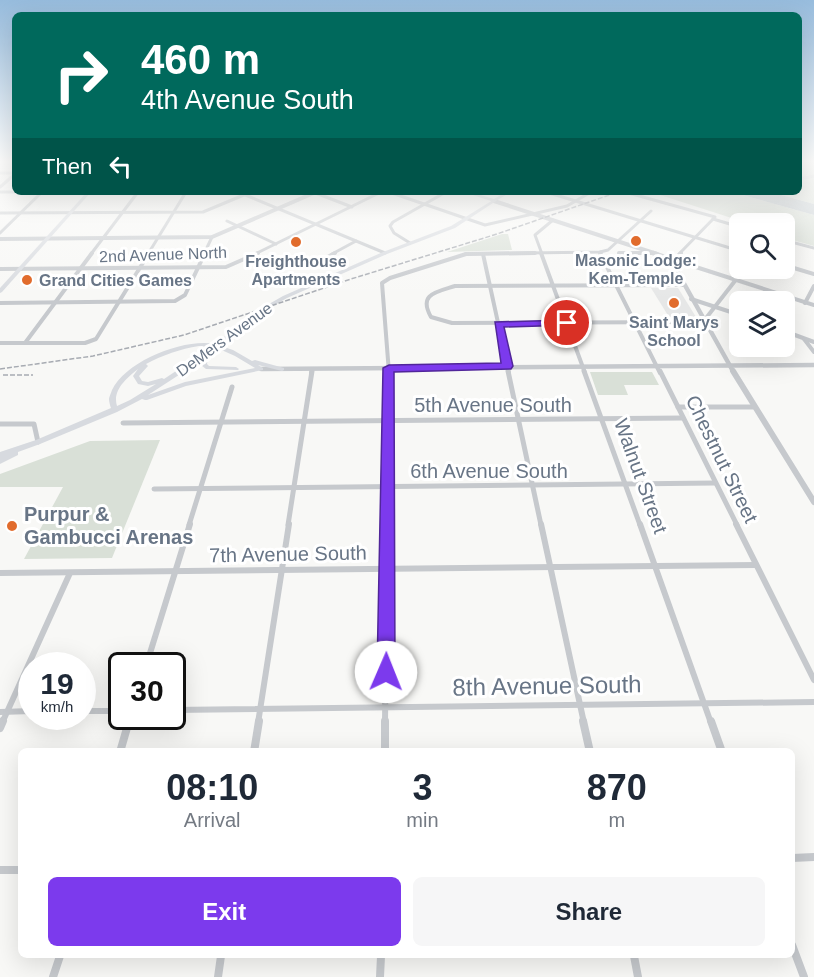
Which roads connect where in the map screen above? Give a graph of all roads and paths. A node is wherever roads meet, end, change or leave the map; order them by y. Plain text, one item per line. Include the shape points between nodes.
1 (26, 208) edge
2 (75, 208) edge
3 (127, 208) edge
4 (176, 208) edge
5 (214, 208) edge
6 (276, 208) edge
7 (282, 208) edge
8 (350, 208) edge
9 (418, 208) edge
10 (433, 208) edge
11 (484, 208) edge
12 (515, 208) edge
13 (558, 208) edge
14 (596, 208) edge
15 (678, 208) edge
16 (279, 209) junction
17 (651, 211) dead end
18 (173, 212) junction
19 (0, 213) edge
20 (20, 213) junction
21 (70, 213) junction
22 (123, 213) junction
23 (535, 214) junction
24 (714, 218) junction
25 (466, 220) junction
26 (553, 220) junction
27 (227, 221) dead end
28 (640, 221) junction
29 (729, 223) edge
30 (316, 224) junction
31 (239, 227) junction
32 (0, 233) edge
33 (212, 237) junction
34 (695, 237) junction
35 (104, 238) junction
36 (158, 238) junction
37 (0, 239) edge
38 (48, 239) junction
39 (356, 241) junction
40 (618, 241) junction
41 (410, 243) junction
42 (795, 243) edge
43 (276, 244) junction
44 (729, 248) edge
45 (814, 248) edge
46 (600, 252) junction
47 (385, 253) junction
48 (542, 253) junction
49 (619, 253) dead end
50 (652, 253) junction
51 (483, 254) junction
52 (674, 260) junction
53 (315, 264) dead end
54 (198, 267) junction
55 (81, 268) junction
56 (139, 268) junction
57 (795, 268) edge
58 (0, 269) edge
59 (19, 269) junction
60 (814, 274) edge
61 (736, 280) junction
62 (554, 285) junction
63 (617, 285) junction
64 (683, 285) junction
65 (490, 286) junction
66 (814, 286) edge
67 (0, 291) edge
68 (691, 298) junction
69 (179, 300) joint
70 (119, 302) junction
71 (0, 303) edge
72 (55, 303) junction
73 (805, 303) junction
74 (814, 305) edge
75 (715, 307) junction
76 (729, 311) edge
77 (637, 322) junction
78 (703, 322) junction
79 (567, 323) junction
80 (498, 324) junction
81 (795, 335) edge
82 (803, 338) junction
83 (814, 342) edge
84 (25, 343) junction
85 (0, 344) edge
86 (172, 352) junction
87 (814, 352) edge
88 (205, 355) junction
89 (237, 356) junction
90 (658, 365) junction
91 (814, 365) edge
92 (507, 366) junction
93 (583, 366) junction
94 (727, 366) junction
95 (389, 368) junction
96 (261, 369) junction
97 (282, 369) junction
98 (312, 369) junction
99 (174, 375) junction
100 (232, 387) dead end
101 (132, 402) junction
102 (678, 407) junction
103 (753, 407) junction
104 (115, 410) junction
105 (683, 418) junction
106 (601, 419) junction
107 (519, 420) junction
108 (304, 421) junction
109 (389, 421) junction
110 (222, 422) junction
111 (123, 423) dead end
112 (0, 424) edge
113 (38, 442) junction
114 (0, 454) edge
115 (0, 461) edge
116 (715, 483) junction
117 (626, 484) junction
118 (388, 486) junction
119 (533, 486) junction
120 (294, 487) junction
121 (154, 489) dead end
122 (201, 489) junction
123 (814, 502) edge
124 (756, 565) junction
125 (655, 567) junction
126 (551, 568) junction
127 (388, 569) junction
128 (282, 570) junction
129 (176, 572) junction
130 (0, 573) edge
131 (70, 573) junction
132 (150, 652) edge
133 (814, 680) edge
134 (814, 702) edge
135 (705, 703) junction
136 (580, 705) junction
137 (385, 707) junction
138 (260, 709) junction
139 (186, 710) edge
140 (4, 712) edge
141 (0, 728) edge
142 (126, 730) edge
143 (121, 748) edge
144 (255, 748) edge
145 (385, 748) edge
146 (589, 748) edge
147 (721, 748) edge
148 (814, 857) edge
149 (795, 858) edge
150 (0, 870) edge
151 (18, 870) edge
152 (795, 953) edge
153 (59, 958) edge
154 (221, 958) edge
155 (381, 958) edge
156 (634, 958) edge
157 (53, 977) edge
158 (218, 977) edge
159 (380, 977) edge
160 (638, 977) edge
161 (804, 977) edge

1 - 20 street
2 - 21 main road
3 - 22 street
4 - 18 street
5 - 18 street via 203,212
6 - 16 street
7 - 16 street
8 - 30 street, 2nd Avenue North
9 - 41 street via 390,226
10 - 25 street
11 - 25 main road, DeMers Avenue
12 - 23 street
13 - 23 street
14 - 28 street
15 - 24 street
16 - 30 street
16 - 31 street
17 - 28 street
18 - 22 street
18 - 36 street
19 - 20 street
20 - 21 street
20 - 32 street
21 - 22 street
21 - 38 main road
22 - 35 street
23 - 25 street via 485,225
23 - 26 street
24 - 29 street
24 - 34 street
25 - 41 main road, DeMers Avenue
26 - 40 street
26 - 48 street, Walnut Street via 535,235
27 - 31 street
28 - 34 street
28 - 40 street
30 - 39 street
30 - 43 street, 2nd Avenue North
31 - 33 street
31 - 43 street
33 - 36 street
33 - 54 street
34 - 44 street
34 - 52 street
35 - 36 street
35 - 38 street
35 - 55 street
36 - 56 street
37 - 38 street
38 - 59 main road
39 - 47 street
39 - 53 street
40 - 46 street
40 - 50 street
41 - 47 main road, DeMers Avenue
42 - 45 street
43 - 54 street, 2nd Avenue North via 231,266
46 - 48 street
46 - 63 street, Chestnut Street
47 - 88 main road, DeMers Avenue via 285,297
48 - 51 street
48 - 62 street, Walnut Street
49 - 50 street
50 - 52 street
51 - 65 street
51 - 95 street via 453,256 385,280 381,288
52 - 61 street
52 - 64 street
54 - 56 street, 2nd Avenue North
54 - 69 street
55 - 56 street, 2nd Avenue North
55 - 59 street, 2nd Avenue North
55 - 72 street
56 - 70 street
57 - 60 street
58 - 59 street, 2nd Avenue North
59 - 67 main road
61 - 73 street
61 - 75 street
62 - 63 street
62 - 65 street
62 - 79 street, Walnut Street
63 - 64 street
63 - 77 street, Chestnut Street
64 - 68 street
65 - 80 street
65 - 80 street via 455,286 434,293 425,306 431,317 440,321
66 - 73 street
68 - 75 street
68 - 78 street
69 - 70 street
70 - 72 street
70 - 84 street via 92,342
71 - 72 street
72 - 84 street
73 - 74 street
75 - 76 street
75 - 78 street
77 - 78 street
77 - 79 street
77 - 90 street, Chestnut Street
78 - 94 street
79 - 80 street
79 - 93 street, Walnut Street
80 - 92 street
81 - 82 street
82 - 83 street
82 - 87 street
84 - 85 street
86 - 89 main road via 209,344
86 - 99 main road via 144,366 136,376 148,384
86 - 104 main road via 123,377 112,397
88 - 96 main road via 204,365 208,368
88 - 99 main road, DeMers Avenue
89 - 96 main road
89 - 97 main road
90 - 93 street
90 - 94 street
90 - 102 street, Chestnut Street
91 - 94 street
92 - 93 street
92 - 95 street
92 - 107 street
93 - 106 street, Walnut Street
94 - 103 street
95 - 98 street
95 - 109 street
96 - 97 street
96 - 101 main road via 185,384
97 - 98 street
98 - 108 street
99 - 101 main road, DeMers Avenue
100 - 110 street
101 - 104 main road, DeMers Avenue
102 - 103 street
102 - 105 street, Chestnut Street
103 - 123 street
104 - 113 main road, DeMers Avenue
105 - 106 street, 5th Avenue South
105 - 116 street, Chestnut Street
106 - 107 street, 5th Avenue South
106 - 117 street, Walnut Street
107 - 109 street, 5th Avenue South
107 - 119 street
108 - 109 street, 5th Avenue South
108 - 110 street, 5th Avenue South
108 - 120 street
109 - 118 street
110 - 111 street, 5th Avenue South
110 - 122 street
112 - 113 street via 34,424
113 - 114 main road, DeMers Avenue
113 - 115 main road, DeMers Avenue
116 - 117 street, 6th Avenue South
116 - 124 street, Chestnut Street
117 - 119 street, 6th Avenue South
117 - 125 street, Walnut Street
118 - 119 street, 6th Avenue South
118 - 120 street, 6th Avenue South
118 - 127 street
119 - 126 street
120 - 122 street, 6th Avenue South
120 - 128 street
121 - 122 street, 6th Avenue South
122 - 129 street
124 - 125 street, 7th Avenue South
124 - 133 street, Chestnut Street
125 - 126 street, 7th Avenue South
125 - 135 street, Walnut Street
126 - 127 street, 7th Avenue South
126 - 136 street
127 - 128 street, 7th Avenue South
127 - 137 street
128 - 129 street, 7th Avenue South
128 - 138 street
129 - 131 street, 7th Avenue South
129 - 132 street
130 - 131 street, 7th Avenue South
131 - 140 street
134 - 135 street, 8th Avenue South
135 - 136 street, 8th Avenue South
135 - 147 street, Walnut Street
136 - 137 street, 8th Avenue South
136 - 146 street
137 - 138 street, 8th Avenue South
137 - 145 street
138 - 139 street, 8th Avenue South
138 - 144 street
140 - 141 street
142 - 143 street
148 - 149 street
150 - 151 street
152 - 161 street
153 - 157 street
154 - 158 street
155 - 159 street
156 - 160 street

